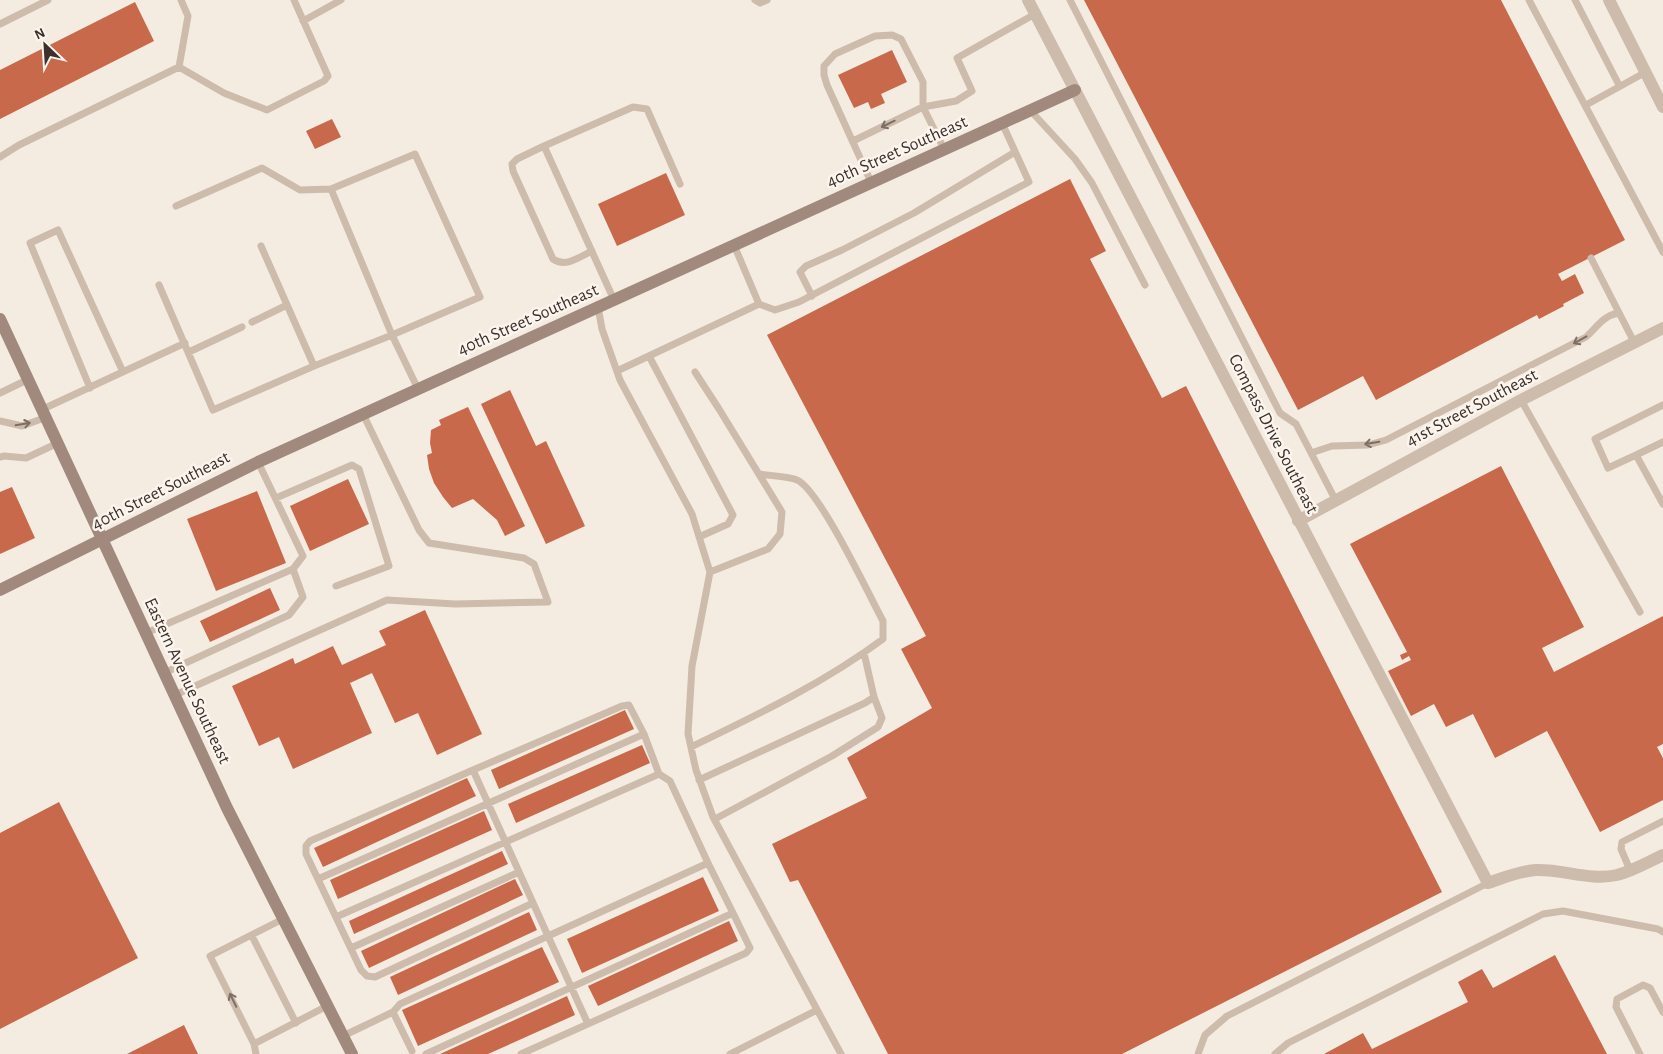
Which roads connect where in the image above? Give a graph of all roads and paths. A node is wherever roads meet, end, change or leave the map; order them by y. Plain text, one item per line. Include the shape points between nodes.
1 (48, 0) edge
2 (181, 0) edge
3 (294, 0) edge
4 (341, 0) edge
5 (755, 0) edge
6 (767, 0) edge
7 (1028, 0) edge
8 (1070, 0) edge
9 (1529, 0) edge
10 (1575, 0) edge
11 (1609, 0) edge
12 (1035, 14) junction
13 (303, 21) junction
14 (0, 24) edge
15 (179, 67) junction
16 (1646, 72) junction
17 (1619, 85) junction
18 (1075, 90) junction
19 (1586, 105) junction
20 (923, 107) junction
21 (1663, 107) edge
22 (1030, 110) junction
23 (1002, 123) junction
24 (852, 141) junction
25 (544, 146) junction
26 (944, 149) junction
27 (1016, 152) junction
28 (0, 157) edge
29 (871, 182) junction
30 (680, 184) dead end
31 (331, 189) junction
32 (176, 206) dead end
33 (734, 245) junction
34 (261, 246) dead end
35 (592, 251) junction
36 (1663, 252) edge
37 (1590, 258) dead end
38 (159, 285) dead end
39 (1145, 285) dead end
40 (812, 296) junction
41 (614, 300) junction
42 (759, 304) junction
43 (287, 305) junction
44 (598, 307) junction
45 (1618, 313) junction
46 (252, 322) dead end
47 (1, 325) edge
48 (242, 327) dead end
49 (1663, 328) edge
50 (392, 335) junction
51 (1634, 342) junction
52 (185, 343) junction
53 (188, 352) junction
54 (649, 356) junction
55 (314, 366) junction
56 (617, 371) junction
57 (123, 372) junction
58 (695, 372) dead end
59 (29, 379) junction
60 (90, 388) junction
61 (418, 389) junction
62 (0, 393) edge
63 (1521, 400) junction
64 (1663, 405) edge
65 (45, 413) junction
66 (363, 414) junction
67 (0, 421) edge
68 (1663, 442) edge
69 (58, 443) junction
70 (1311, 453) junction
71 (1636, 455) junction
72 (0, 457) edge
73 (258, 462) junction
74 (759, 474) junction
75 (276, 498) junction
76 (1336, 501) junction
77 (1663, 504) edge
78 (1298, 521) junction
79 (699, 537) junction
80 (102, 541) junction
81 (293, 569) junction
82 (710, 572) junction
83 (336, 586) dead end
84 (0, 590) edge
85 (1640, 612) dead end
86 (146, 633) junction
87 (864, 654) junction
88 (164, 673) junction
89 (175, 695) junction
90 (874, 697) junction
91 (644, 734) junction
92 (691, 748) junction
93 (473, 770) junction
94 (659, 774) junction
95 (699, 780) junction
96 (488, 803) junction
97 (715, 819) junction
98 (1663, 821) edge
99 (505, 841) junction
100 (1663, 855) edge
101 (708, 863) junction
102 (1630, 870) junction
103 (519, 872) junction
104 (318, 879) junction
105 (1488, 883) junction
106 (533, 903) junction
107 (733, 913) junction
108 (336, 917) junction
109 (283, 919) junction
110 (1663, 932) edge
111 (252, 936) junction
112 (548, 936) junction
113 (351, 948) junction
114 (572, 988) junction
115 (327, 1006) junction
116 (817, 1010) junction
117 (393, 1012) junction
118 (1663, 1012) edge
119 (296, 1023) junction
120 (588, 1024) junction
121 (343, 1036) junction
122 (254, 1044) junction
123 (412, 1051) dead end
124 (256, 1054) edge
125 (352, 1054) edge
126 (426, 1054) edge
127 (521, 1054) edge
128 (730, 1054) edge
129 (841, 1054) edge
130 (1198, 1054) edge
131 (1274, 1054) edge
132 (1640, 1054) edge

1 - 14 lane
2 - 15 lane via 188,16
3 - 13 lane
4 - 13 lane
5 - 6 lane via 760,3
7 - 12 street, Compass Drive Southeast
8 - 70 lane via 1280,413 1296,424
9 - 19 lane
10 - 17 lane
11 - 16 street
12 - 18 street, Compass Drive Southeast
12 - 20 lane via 957,58 972,91 956,101
13 - 15 lane via 328,76 266,110 224,93
15 - 28 lane
16 - 17 lane
16 - 21 street
17 - 19 lane
18 - 22 street, 40th Street Southeast
18 - 78 street, Compass Drive Southeast
19 - 36 lane
20 -> 24 lane
20 - 24 lane via 923,82 901,39 892,35 875,36 835,54 824,66 824,75
20 - 26 lane
22 - 23 street, 40th Street Southeast
22 - 39 lane via 1075,159 1092,183
23 - 26 street, 40th Street Southeast
23 - 27 lane
24 - 29 lane
25 - 30 lane via 633,107 647,109
25 - 35 lane
25 - 35 lane via 512,164 552,259 566,263
26 - 29 street, 40th Street Southeast
27 - 40 lane via 914,213 806,266 800,272
27 - 40 lane via 1030,182
29 - 33 street, 40th Street Southeast
31 - 32 lane via 300,190 262,168
31 - 50 lane
31 - 50 lane via 415,154 480,297
33 - 41 street, 40th Street Southeast
33 - 42 lane
34 - 43 lane
35 - 41 lane
37 - 45 lane
38 - 52 lane
40 - 42 lane via 775,310
41 - 44 street, 40th Street Southeast
42 - 54 lane
43 - 46 lane
43 - 55 lane
44 - 56 lane
44 - 61 street, 40th Street Southeast
45 - 51 lane
45 -> 70 lane via 1603,318 1586,337 1386,440 1368,445 1332,446
47 - 59 street, Eastern Avenue Southeast
48 - 53 lane
49 - 51 street, 41st Street Southeast
50 - 55 lane
50 - 61 lane
51 - 63 street, 41st Street Southeast
52 - 53 lane
52 - 57 lane
53 - 55 lane via 213,410
54 - 56 lane
54 - 79 lane via 733,515 728,524
56 - 79 lane via 692,514
57 - 60 lane
57 - 60 lane via 58,230 30,243
58 - 74 lane
59 - 62 lane
59 - 65 street, Eastern Avenue Southeast
60 - 65 lane
61 - 66 street, 40th Street Southeast
63 - 76 street, 41st Street Southeast
63 - 85 lane
64 - 71 lane via 1594,439 1608,468
67 -> 65 lane via 22,426
65 - 69 street, Eastern Avenue Southeast
66 - 73 street, 40th Street Southeast
66 - 89 lane via 419,530 429,543 524,558 534,564 548,602 455,604 387,600
68 - 71 lane
69 - 72 lane via 26,458
69 - 80 street, Eastern Avenue Southeast
70 - 76 lane
71 - 77 lane
73 - 75 lane
73 - 80 street, 40th Street Southeast
74 - 82 lane via 782,512 780,534 768,549
74 - 87 lane via 798,480 824,509 883,621 883,639
75 - 81 lane via 303,556
75 - 83 lane via 352,465 359,469 389,566
76 - 78 street, 41st Street Southeast
78 - 105 street, Compass Drive Southeast
79 - 82 lane
80 - 84 street, 40th Street Southeast
80 - 86 street, Eastern Avenue Southeast
81 - 86 lane
81 - 88 lane via 303,598 289,615
82 - 92 lane via 692,666 688,734
86 - 88 street, Eastern Avenue Southeast
87 - 90 lane
87 - 92 lane via 772,707
88 - 89 street, Eastern Avenue Southeast
89 - 109 street, Eastern Avenue Southeast
90 - 95 lane
90 - 97 lane via 882,718 878,727 832,756
91 - 93 lane via 629,705 622,706
91 - 94 lane
91 - 96 lane
92 - 95 lane
93 - 96 lane
93 - 104 lane via 310,841 306,854
94 - 99 lane
94 - 101 lane via 670,781
95 - 97 lane
96 - 99 lane
96 - 104 lane
97 - 116 lane
98 - 102 lane via 1622,842 1621,850
99 - 103 lane
99 - 108 lane
100 - 102 street
101 - 107 lane
101 - 112 lane
102 - 105 street via 1597,877 1538,870
103 - 106 lane
103 - 113 lane
104 - 108 lane
105 - 130 lane via 1227,1016 1205,1035
106 - 112 lane
106 - 113 lane via 375,977 367,976 361,970
107 - 114 lane
107 - 120 lane via 750,948 746,953
108 - 113 lane
109 - 111 lane
109 - 115 street, Eastern Avenue Southeast
110 - 131 lane via 1564,911 1543,914 1288,1043
111 - 119 lane
122 -> 111 lane via 210,956
112 - 114 lane
112 - 117 lane via 400,1004
114 - 120 lane
114 - 126 lane
115 - 119 lane
115 - 121 street, Eastern Avenue Southeast
116 - 128 lane
116 - 129 lane
117 - 121 lane
117 - 123 lane
118 - 132 lane via 1650,988 1644,985 1617,999 1616,1007
119 - 122 lane
120 - 127 lane
121 - 125 street, Eastern Avenue Southeast
122 - 124 lane

